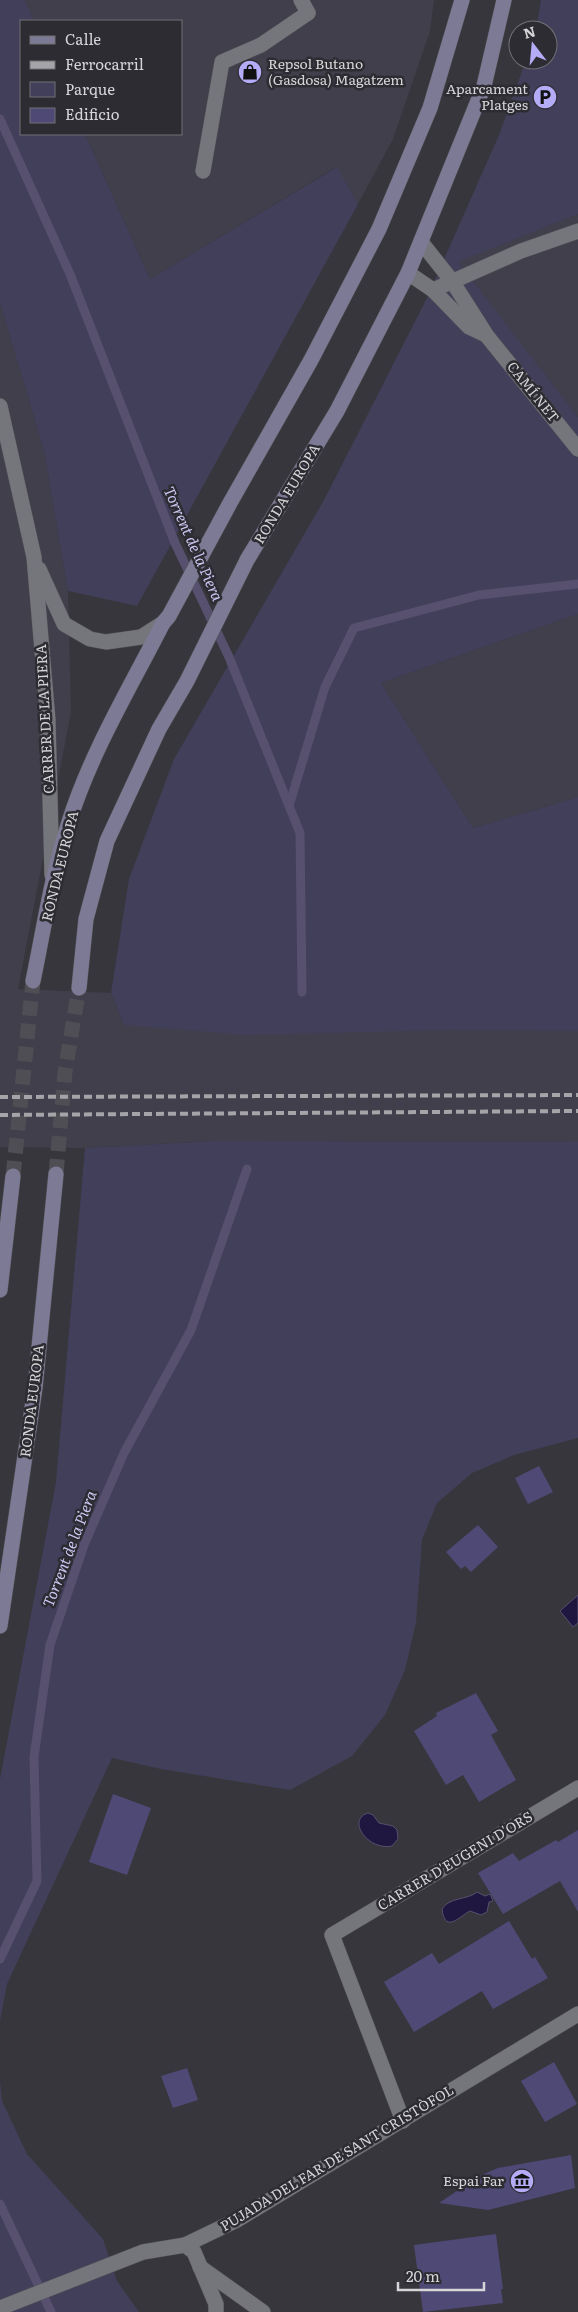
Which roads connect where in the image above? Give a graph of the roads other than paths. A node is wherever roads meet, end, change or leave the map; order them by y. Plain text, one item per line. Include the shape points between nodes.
1 (462, 0) edge
2 (504, 0) edge
3 (304, 7) edge
4 (203, 171) dead end
5 (578, 231) edge
6 (421, 242) junction
7 (408, 273) junction
8 (452, 281) junction
9 (433, 290) junction
10 (487, 336) junction
11 (0, 406) edge
12 (578, 449) edge
13 (34, 557) junction
14 (166, 619) junction
15 (53, 882) junction
16 (33, 981) tunnel mouth
17 (79, 988) tunnel mouth
18 (56, 1174) tunnel mouth
19 (13, 1176) tunnel mouth
20 (0, 1290) edge
21 (0, 1626) edge
22 (578, 1788) edge
23 (578, 2014) edge
24 (403, 2121) junction
25 (185, 2244) junction
26 (200, 2267) junction
27 (0, 2308) edge
28 (216, 2312) edge
29 (263, 2312) edge

1 - 14 street, RONDA EUROPA via 430,108 379,229 311,360
2 - 6 street, RONDA EUROPA via 484,86
3 - 4 street via 261,45 222,62
5 - 8 street via 520,251
6 - 7 street, RONDA EUROPA
6 - 8 street, CAMÍ NET
7 - 9 street, CAMÍ NET
7 - 17 street, RONDA EUROPA via 337,410 247,560 187,682 159,729 107,841 86,919
8 - 9 street
8 - 10 street, CAMÍ NET
9 - 10 street, CAMÍ NET via 469,327
10 - 12 street, CAMÍ NET
11 - 13 street, CARRER DE LA PIERA
13 - 14 street, CARRER DE LA PIERA via 64,624 90,639 106,642 141,637
13 - 15 street, CARRER DE LA PIERA via 48,720
14 - 15 street, RONDA EUROPA via 93,760 69,821
15 - 16 street, RONDA EUROPA
18 - 21 street, RONDA EUROPA via 35,1388
19 - 20 street
22 - 24 street, CARRER D'EUGENI D'ORS via 332,1935
23 - 24 street, PUJADA DEL FAR DE SANT CRISTÒFOL
24 - 25 street, PUJADA DEL FAR DE SANT CRISTÒFOL via 237,2220
25 - 26 street via 194,2252
25 - 27 street, PUJADA DEL FAR DE SANT CRISTÒFOL via 143,2252
26 - 28 street via 216,2304
26 - 29 street

